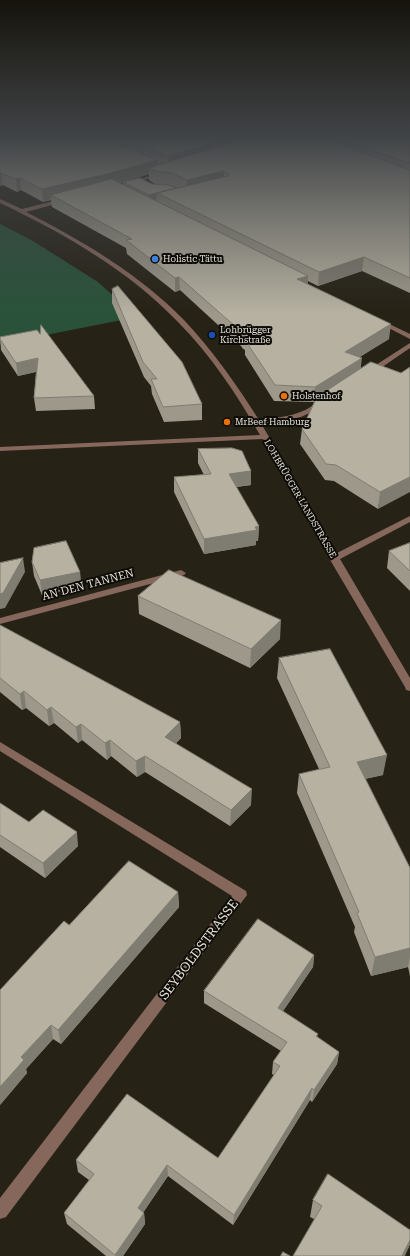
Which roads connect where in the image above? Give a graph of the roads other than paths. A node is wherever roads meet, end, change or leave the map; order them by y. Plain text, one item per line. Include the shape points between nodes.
1 (68, 200) edge
2 (0, 201) edge
3 (22, 211) junction
4 (370, 316) edge
5 (410, 336) edge
6 (410, 345) edge
7 (360, 379) edge
8 (328, 400) edge
9 (257, 423) junction
10 (264, 437) junction
11 (0, 449) edge
12 (410, 519) edge
13 (334, 558) junction
14 (181, 573) dead end
15 (0, 621) edge
16 (410, 687) edge
17 (0, 746) edge
18 (0, 1211) edge

1 - 3 street
2 - 3 street, LOHBRÜGGER LANDSTRASSE
3 - 9 street, LOHBRÜGGER LANDSTRASSE via 83,245 133,279 170,310 220,366
4 - 5 street
6 - 7 street
8 - 9 street via 303,415
9 - 10 street, LOHBRÜGGER LANDSTRASSE
10 - 11 street
10 - 13 street, LOHBRÜGGER LANDSTRASSE
12 - 13 street
13 - 16 street, LOHBRÜGGER LANDSTRASSE
14 - 15 street, AN DEN TANNEN
17 - 18 street, SEYBOLDSTRASSE via 240,895

